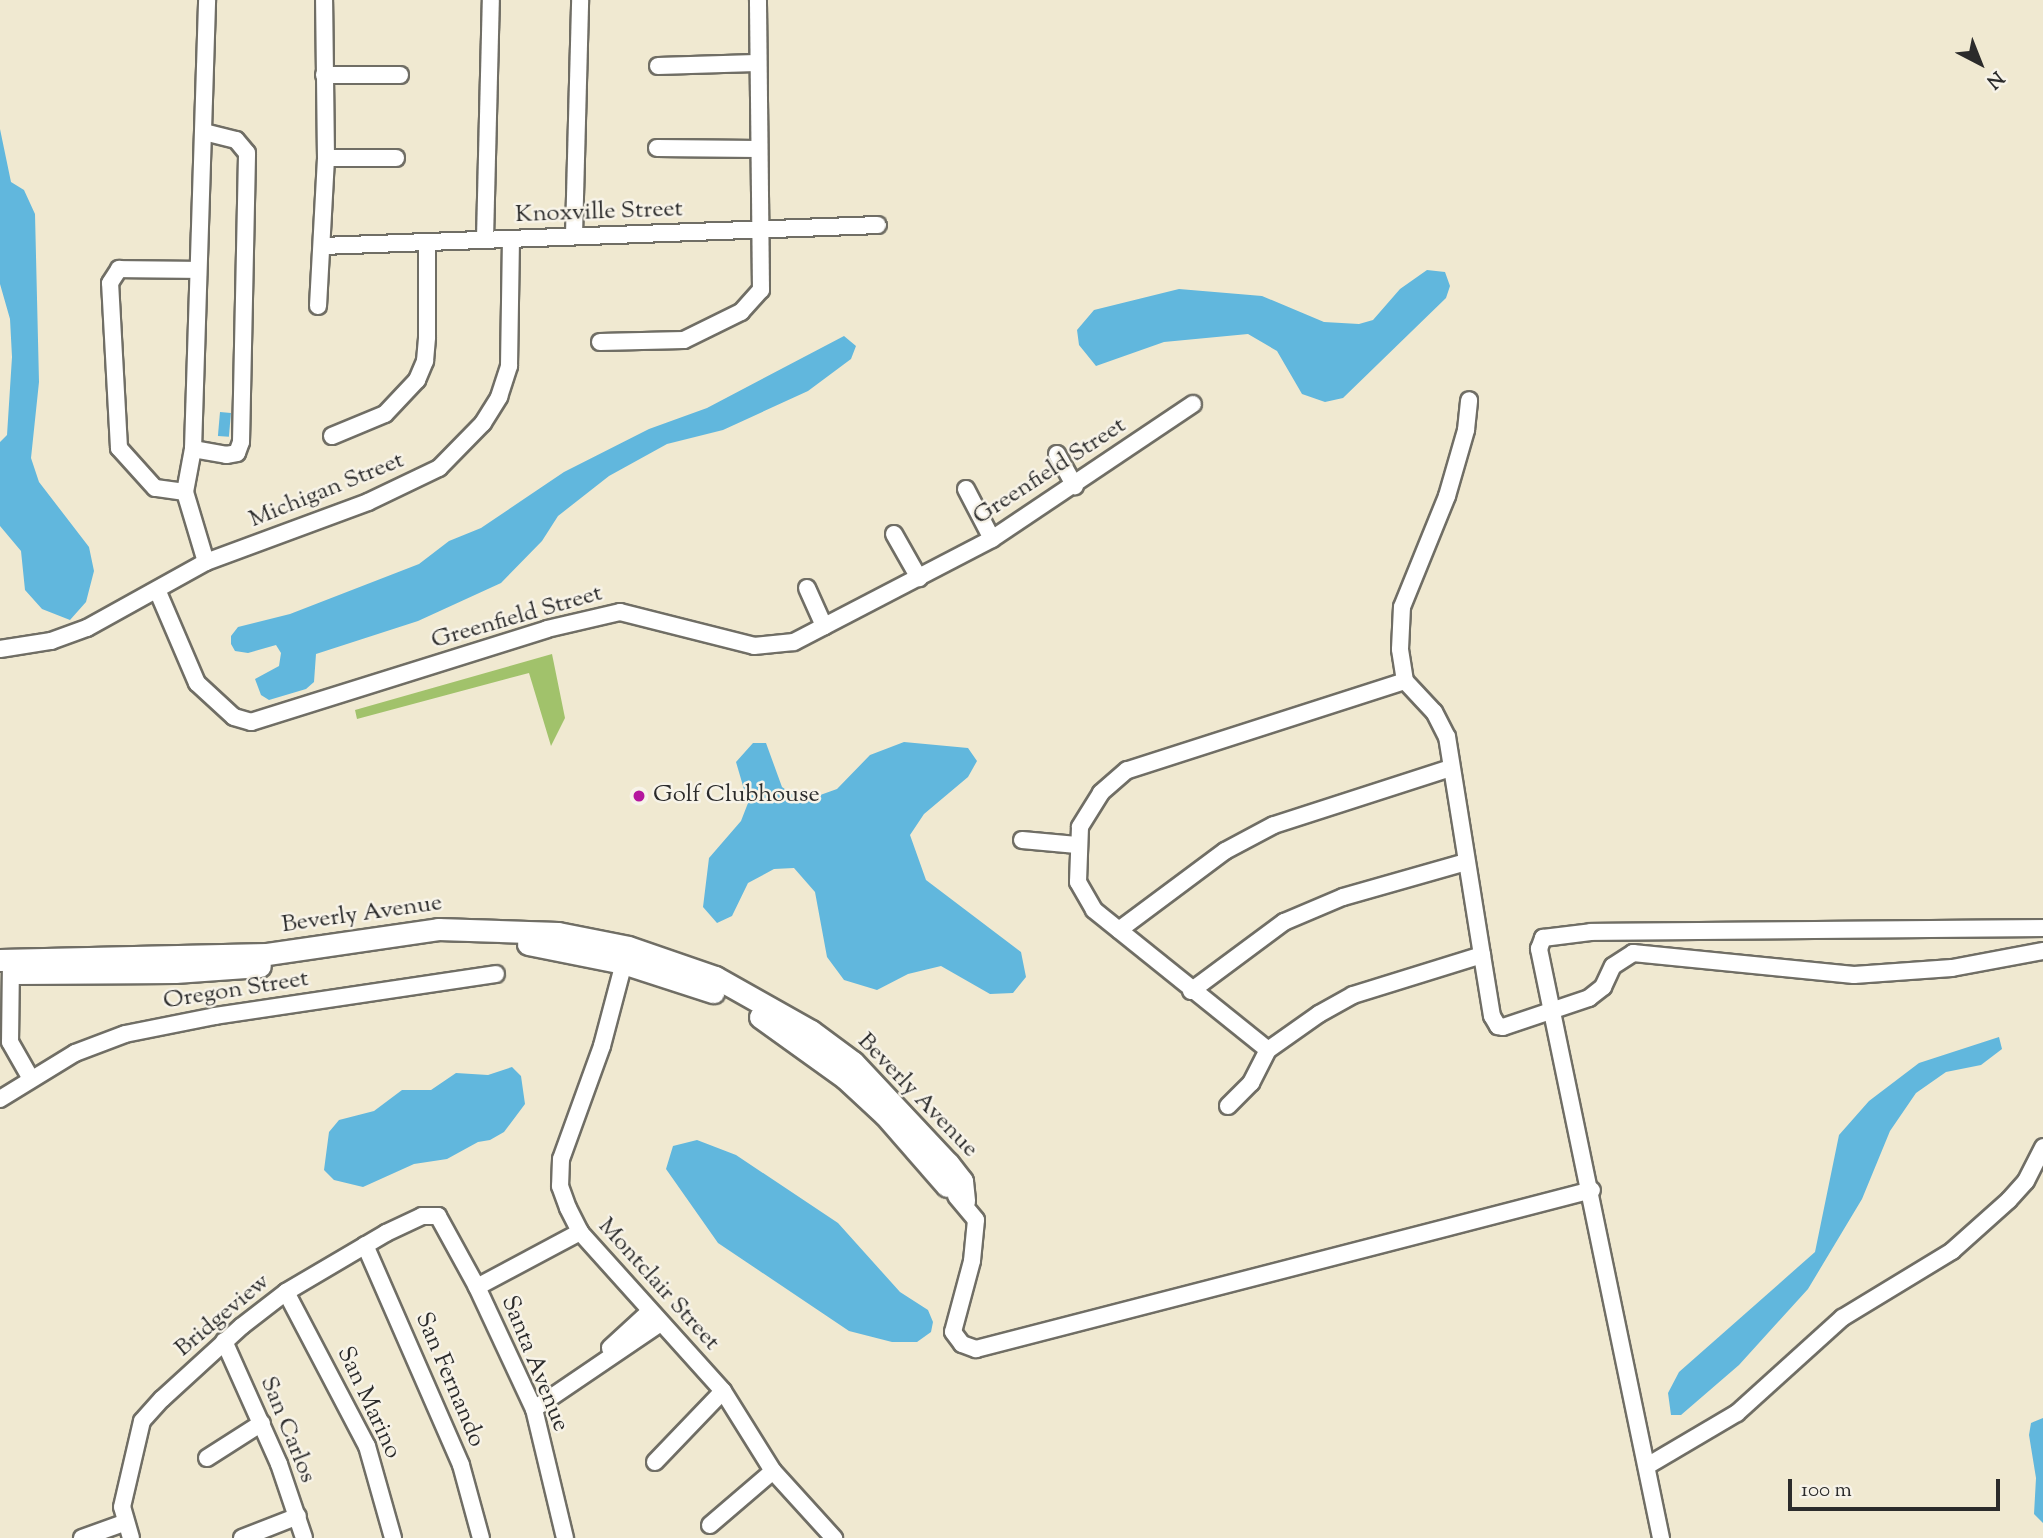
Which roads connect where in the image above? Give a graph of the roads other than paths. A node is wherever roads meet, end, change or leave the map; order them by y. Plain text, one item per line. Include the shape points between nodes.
1 (207, 0) edge
2 (324, 0) edge
3 (491, 0) edge
4 (580, 0) edge
5 (758, 0) edge
6 (756, 63) junction
7 (658, 66) dead end
8 (324, 75) junction
9 (400, 75) dead end
10 (205, 132) junction
11 (657, 148) dead end
12 (758, 149) junction
13 (326, 158) junction
14 (396, 158) dead end
15 (878, 225) dead end
16 (763, 231) junction
17 (574, 235) junction
18 (485, 239) junction
19 (511, 239) junction
20 (427, 243) junction
21 (322, 246) junction
22 (197, 270) junction
23 (318, 306) dead end
24 (600, 342) dead end
25 (1469, 400) dead end
26 (1193, 404) dead end
27 (332, 436) dead end
28 (193, 449) junction
29 (1057, 454) dead end
30 (1074, 486) junction
31 (966, 489) dead end
32 (185, 492) junction
33 (894, 534) dead end
34 (992, 539) junction
35 (206, 562) junction
36 (919, 578) junction
37 (807, 588) dead end
38 (158, 592) junction
39 (824, 626) junction
40 (0, 649) edge
41 (1405, 681) junction
42 (1451, 768) junction
43 (1022, 840) dead end
44 (1077, 845) junction
45 (1466, 862) junction
46 (2043, 929) edge
47 (1119, 930) junction
48 (2043, 951) edge
49 (626, 955) junction
50 (1482, 955) junction
51 (5, 966) edge
52 (496, 974) dead end
53 (1191, 991) junction
54 (1552, 1011) junction
55 (1268, 1050) junction
56 (30, 1077) junction
57 (0, 1099) edge
58 (1228, 1107) dead end
59 (2043, 1147) edge
60 (947, 1185) joint
61 (1592, 1190) junction
62 (964, 1201) junction
63 (438, 1216) joint
64 (580, 1232) junction
65 (365, 1245) junction
66 (477, 1287) junction
67 (286, 1292) junction
68 (654, 1318) junction
69 (224, 1341) junction
70 (723, 1391) junction
71 (531, 1405) junction
72 (262, 1423) junction
73 (207, 1458) dead end
74 (655, 1462) dead end
75 (1647, 1466) junction
76 (773, 1471) junction
77 (298, 1516) junction
78 (710, 1525) dead end
79 (128, 1531) edge
80 (830, 1537) edge
81 (82, 1538) edge
82 (242, 1538) edge
83 (304, 1538) edge
84 (393, 1538) edge
85 (481, 1538) edge
86 (565, 1538) edge
87 (1661, 1538) edge

1 - 10 street
2 - 8 street
3 - 18 street
4 - 17 street
5 - 6 street
6 - 7 street
6 - 12 street
8 - 9 street
8 - 13 street
10 - 22 street
10 - 28 street via 236,140 247,153 241,442 237,453 226,455
11 - 12 street
12 - 16 street
13 - 14 street
13 - 21 street
15 - 16 street, Knoxville Street
16 - 17 street, Knoxville Street
16 - 24 street via 761,290 753,304 684,340
17 - 19 street, Knoxville Street
18 - 19 street, Knoxville Street
18 - 20 street, Knoxville Street
19 - 35 street, Michigan Street via 509,366 499,397 462,447 413,484
20 - 21 street, Knoxville Street
20 - 27 street via 428,337 418,380 385,414
21 - 23 street
22 - 28 street
22 - 32 street via 119,269 110,283 119,448 155,488
25 - 41 street via 1466,430 1447,496 1402,607 1400,649
26 - 30 street, Greenfield Street
28 - 32 street
29 - 30 street
30 - 34 street, Greenfield Street
31 - 34 street
32 - 35 street
33 - 36 street
34 - 36 street, Greenfield Street
35 - 38 street, Michigan Street
36 - 39 street, Greenfield Street
37 - 39 street
38 - 39 street, Greenfield Street via 197,683 234,717 251,722 547,629 620,612 754,646 794,642
38 - 40 street, Michigan Street via 51,641
41 - 42 street via 1434,712 1447,737
41 - 44 street via 1126,770 1089,808
42 - 45 street
42 - 47 street via 1274,825 1225,851
43 - 44 street
44 - 47 street via 1078,881 1085,896
45 - 50 street
45 - 53 street via 1343,897 1284,922
46 - 54 street via 1556,933 1543,938 1539,949
47 - 53 street
48 - 54 street via 1952,968 1854,975 1633,953 1613,966 1603,987 1589,998
49 - 51 street, Beverly Avenue via 558,933 438,929 267,954
49 - 60 street, Beverly Avenue via 705,988 798,1041 885,1115
49 - 62 street, Beverly Avenue via 715,977 811,1031 853,1062 948,1163 962,1181
49 - 64 street, Montclair Street via 602,1046 561,1159 560,1186
50 - 54 street via 1497,1026
50 - 55 street via 1353,995
51 - 56 street via 9,1042
52 - 56 street, Oregon Street via 155,1027 101,1042
53 - 55 street
54 - 61 street
55 - 58 street via 1251,1083
56 - 57 street, Oregon Street
59 - 75 street via 2026,1181 1952,1251 1842,1318 1737,1413
60 - 62 street, Beverly Avenue
61 - 62 street via 976,1349 962,1344 953,1332 972,1261 976,1222
61 - 75 street
63 - 65 street, Bridgeview via 422,1216
63 - 66 street, Santa Avenue
64 - 66 street
64 - 68 street, Montclair Street
65 - 67 street, Bridgeview
65 - 85 street, San Fernando via 461,1465
66 - 71 street, Santa Avenue
67 - 69 street, Bridgeview
67 - 84 street, San Marino via 367,1446
68 - 70 street, Montclair Street
68 - 71 street
69 - 72 street, San Carlos
69 - 79 street, Bridgeview via 142,1421 122,1507
70 - 74 street
70 - 76 street, Montclair Street
71 - 86 street, Santa Avenue
72 - 73 street
72 - 77 street, San Carlos
75 - 87 street
76 - 78 street
76 - 80 street, Montclair Street
77 - 82 street
77 - 83 street, San Carlos
79 - 81 street

